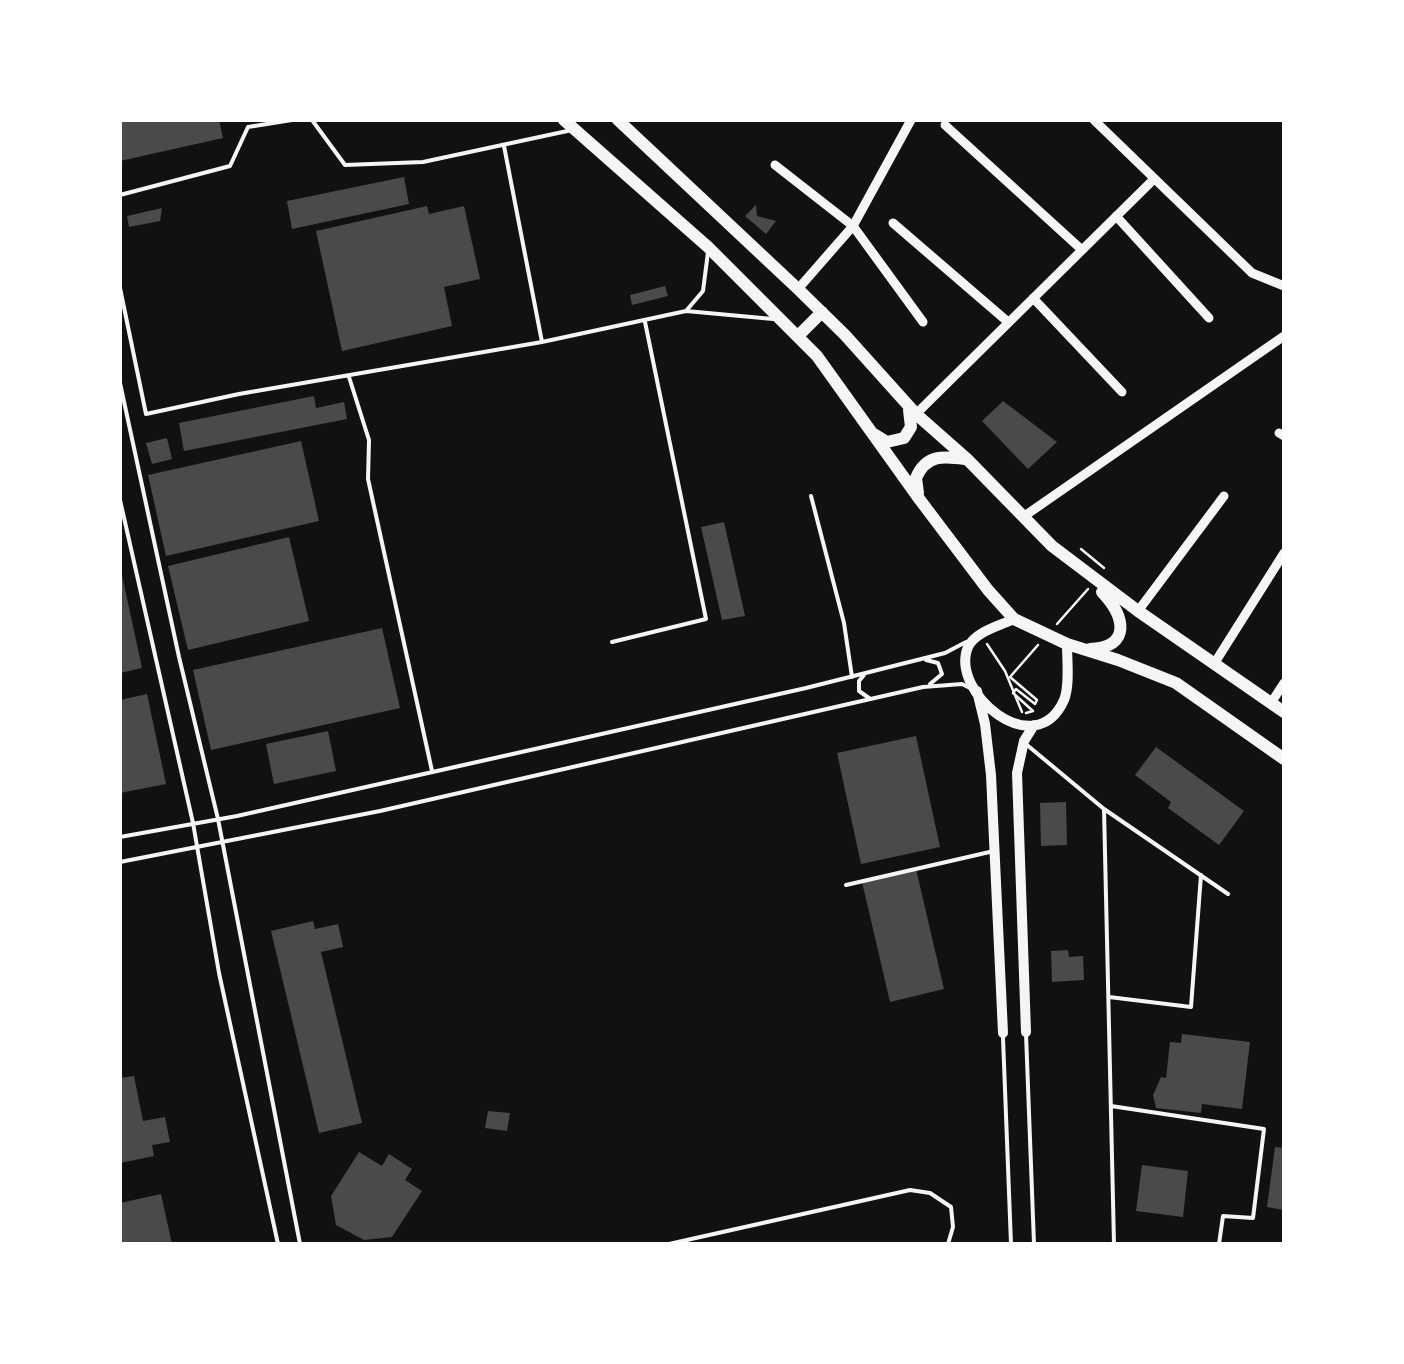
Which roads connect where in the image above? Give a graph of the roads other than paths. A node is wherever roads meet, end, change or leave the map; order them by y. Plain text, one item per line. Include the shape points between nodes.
1 (292, 120) edge
2 (312, 120) edge
3 (618, 120) edge
4 (912, 120) edge
5 (1094, 120) edge
6 (570, 125) edge
7 (945, 125) dead end
8 (504, 145) junction
9 (775, 165) dead end
10 (1154, 179) junction
11 (120, 195) edge
12 (1116, 216) junction
13 (893, 223) dead end
14 (853, 226) junction
15 (708, 248) junction
16 (1082, 250) junction
17 (1284, 286) edge
18 (120, 288) edge
19 (798, 289) junction
20 (1033, 298) junction
21 (686, 311) junction
22 (822, 312) junction
23 (1209, 318) dead end
24 (783, 320) junction
25 (644, 322) junction
26 (923, 322) dead end
27 (1008, 322) junction
28 (798, 336) junction
29 (1284, 336) edge
30 (542, 342) junction
31 (349, 377) junction
32 (120, 383) edge
33 (1122, 392) dead end
34 (912, 410) junction
35 (868, 429) junction
36 (967, 459) junction
37 (811, 496) dead end
38 (1224, 496) dead end
39 (920, 500) junction
40 (120, 501) edge
41 (1022, 517) junction
42 (1284, 553) edge
43 (1088, 567) junction
44 (1138, 611) junction
45 (1014, 619) junction
46 (977, 636) junction
47 (612, 642) dead end
48 (1068, 644) junction
49 (1082, 650) junction
50 (918, 660) junction
51 (1214, 664) junction
52 (864, 675) junction
53 (852, 677) junction
54 (1284, 683) edge
55 (926, 686) junction
56 (976, 691) junction
57 (870, 698) junction
58 (1271, 703) junction
59 (1284, 712) edge
60 (1034, 724) junction
61 (1024, 742) junction
62 (1284, 759) edge
63 (432, 771) junction
64 (1104, 810) junction
65 (218, 819) junction
66 (193, 823) junction
67 (120, 836) edge
68 (221, 842) junction
69 (196, 847) junction
70 (994, 852) junction
71 (120, 862) edge
72 (1201, 875) junction
73 (846, 885) dead end
74 (1228, 894) dead end
75 (1108, 997) junction
76 (1026, 1032) joint
77 (1002, 1033) joint
78 (1111, 1106) junction
79 (278, 1244) edge
80 (300, 1244) edge
81 (669, 1244) edge
82 (948, 1244) edge
83 (1011, 1244) edge
84 (1034, 1244) edge
85 (1114, 1244) edge
86 (1219, 1244) edge

1 - 11 lane via 248,127 230,166
2 - 8 lane via 345,165 423,162
3 - 19 main road
4 - 14 street
5 - 10 street
6 - 8 lane
6 - 15 main road
7 - 16 street
8 - 30 lane
9 - 14 street
10 - 12 street
10 - 17 street via 1252,273
12 - 16 street
12 - 23 street
13 - 27 street
14 - 19 street
14 - 26 street
15 - 21 lane via 703,291
15 - 24 main road
16 - 20 street
18 - 31 lane via 146,414
19 - 22 main road
20 - 27 street
20 - 33 street
21 - 24 lane
21 - 25 lane
22 - 28 main road
22 - 34 main road
24 - 28 main road
25 - 30 lane
25 - 47 lane via 706,620
27 - 34 street
28 - 35 main road
29 - 41 street
30 - 31 lane
31 - 63 lane via 369,440 368,479
32 - 65 lane
34 - 35 main road via 904,438 887,442
34 - 36 main road
35 - 39 main road
36 - 39 main road via 936,457 922,466 916,478
36 - 41 main road
37 - 53 lane
38 - 44 street
39 - 45 main road
40 - 66 lane
41 - 43 main road
42 - 51 street
43 - 44 main road
43 - 49 main road via 1112,602 1120,637 1103,649
44 - 51 main road
45 - 46 street
45 - 48 main road
46 - 50 lane
46 - 56 street via 966,650
48 - 49 main road
48 - 60 street via 1065,698 1048,720
49 - 62 main road via 1176,683
50 - 52 lane
50 - 55 lane via 941,668 938,680
51 - 58 main road
52 - 53 lane
52 - 57 lane via 859,691
53 - 63 lane
54 - 58 street
55 - 56 lane via 962,684
55 - 57 lane
56 - 60 street via 1005,721
56 - 70 street via 991,775
57 - 68 lane
58 - 59 main road
60 - 61 street
61 - 64 lane
61 - 76 street via 1017,795
63 - 65 lane
64 - 72 lane
64 - 75 lane
65 - 66 lane
65 - 68 lane
66 - 67 lane
66 - 69 lane
68 - 69 lane
68 - 80 lane
69 - 71 lane
69 - 79 lane
70 - 73 lane
70 - 77 street
72 - 74 lane
72 - 75 lane via 1191,1007
75 - 78 lane
76 - 84 lane
77 - 83 lane
78 - 85 lane
78 - 86 lane via 1264,1129 1253,1218 1223,1216
81 - 82 lane via 910,1190 951,1206

